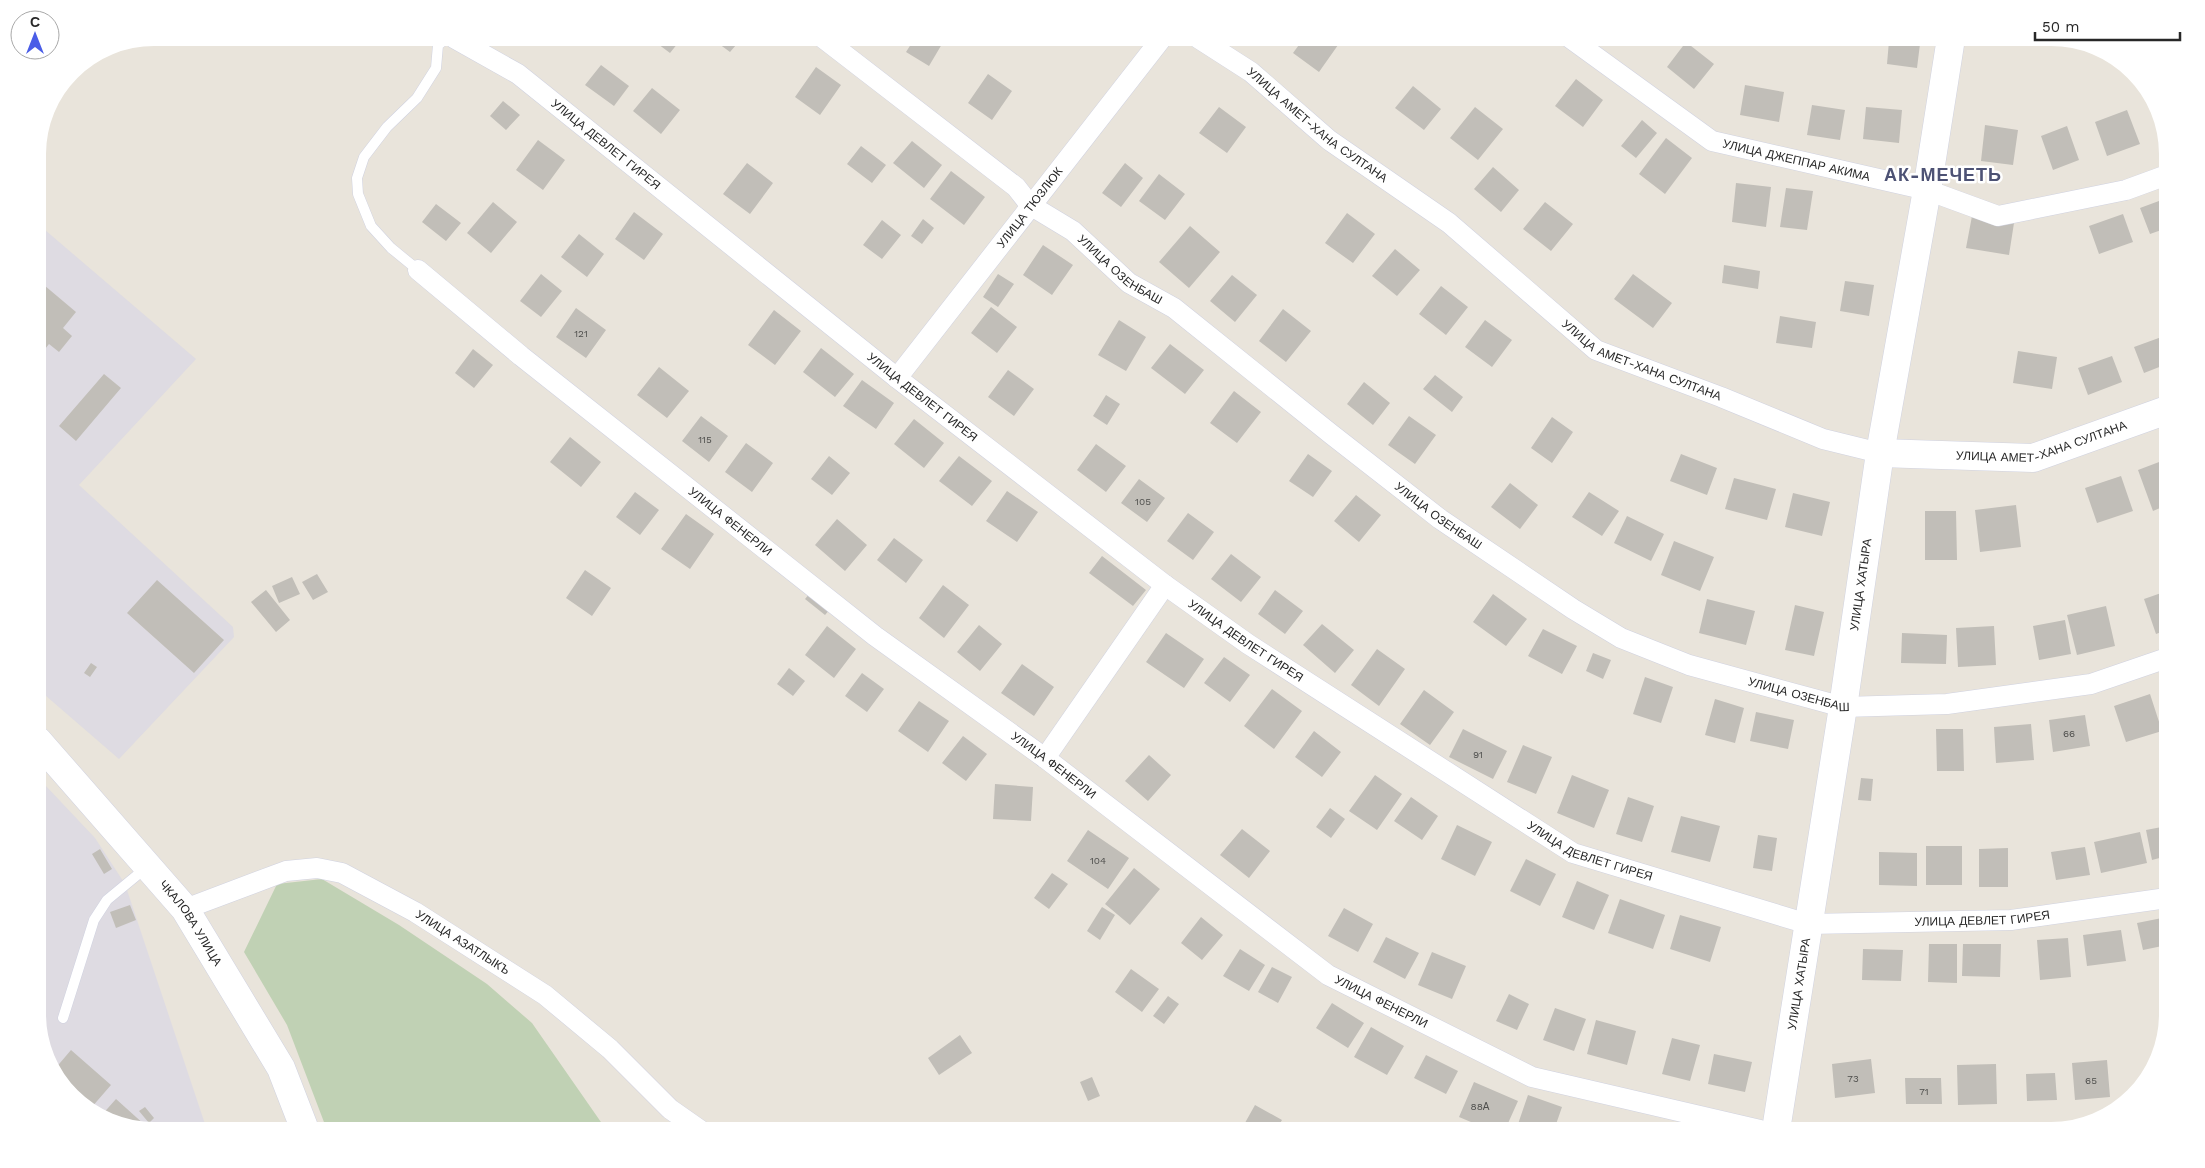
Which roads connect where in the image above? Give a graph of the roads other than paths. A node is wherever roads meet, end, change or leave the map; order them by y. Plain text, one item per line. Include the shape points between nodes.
1 (438, 46) edge
2 (468, 46) edge
3 (833, 46) edge
4 (1156, 46) edge
5 (1210, 46) edge
6 (1581, 46) edge
7 (1950, 46) edge
8 (2159, 178) edge
9 (1927, 190) junction
10 (1030, 205) junction
11 (418, 270) joint
12 (897, 378) junction
13 (2159, 413) edge
14 (1880, 453) junction
15 (1165, 586) junction
16 (2159, 661) edge
17 (1843, 707) junction
18 (46, 750) edge
19 (1045, 758) junction
20 (148, 867) junction
21 (2159, 899) edge
22 (185, 909) junction
23 (1808, 924) junction
24 (63, 1018) dead end
25 (302, 1122) edge
26 (689, 1122) edge
27 (1726, 1122) edge
28 (1777, 1122) edge

1 - 11 lane via 436,68 417,98 387,127 364,157 357,178 358,194 371,226 390,248
2 - 12 street, УЛИЦА ДЕВЛЕТ ГИРЕЯ via 518,74
3 - 10 street, УЛИЦА ОЗЕНБАШ via 1016,187
4 - 10 street, УЛИЦА ТЮЗЛЮК
5 - 14 street, УЛИЦА АМЕТ-ХАНА СУЛТАНА via 1251,72 1329,140 1450,223 1596,350 1721,396 1823,439
6 - 9 street, УЛИЦА ДЖЕППАР АКИМА via 1712,141
7 - 9 street, УЛИЦА ХАТЫРА
8 - 9 street, УЛИЦА ДЖЕППАР АКИМА via 2126,190 1998,216
9 - 14 street, УЛИЦА ХАТЫРА
10 - 12 street, УЛИЦА ТЮЗЛЮК
10 - 17 street, УЛИЦА ОЗЕНБАШ via 1073,231 1129,283 1174,308 1440,519 1572,609 1621,638 1689,665
11 - 19 street, УЛИЦА ФЕНЕРЛИ via 521,356 875,636
12 - 15 street, УЛИЦА ДЕВЛЕТ ГИРЕЯ
13 - 14 street, УЛИЦА АМЕТ-ХАНА СУЛТАНА via 2032,458
14 - 17 street, УЛИЦА ХАТЫРА
15 - 19 street
15 - 23 street, УЛИЦА ДЕВЛЕТ ГИРЕЯ via 1248,644 1574,853
16 - 17 street, УЛИЦА ОЗЕНБАШ via 2092,684 1947,704
17 - 23 street, УЛИЦА ХАТЫРА
18 - 20 street, ЧКАЛОВА УЛИЦА
19 - 27 street, УЛИЦА ФЕНЕРЛИ via 1328,975 1532,1077
20 - 22 street, ЧКАЛОВА УЛИЦА
20 - 24 lane via 108,900 94,920
21 - 23 street, УЛИЦА ДЕВЛЕТ ГИРЕЯ via 2011,920
22 - 25 street, ЧКАЛОВА УЛИЦА via 282,1068
22 - 26 street, УЛИЦА АЗАТЛЫКЪ via 286,871 317,868 342,873 415,912 545,995 610,1049 670,1109
23 - 28 street, УЛИЦА ХАТЫРА

